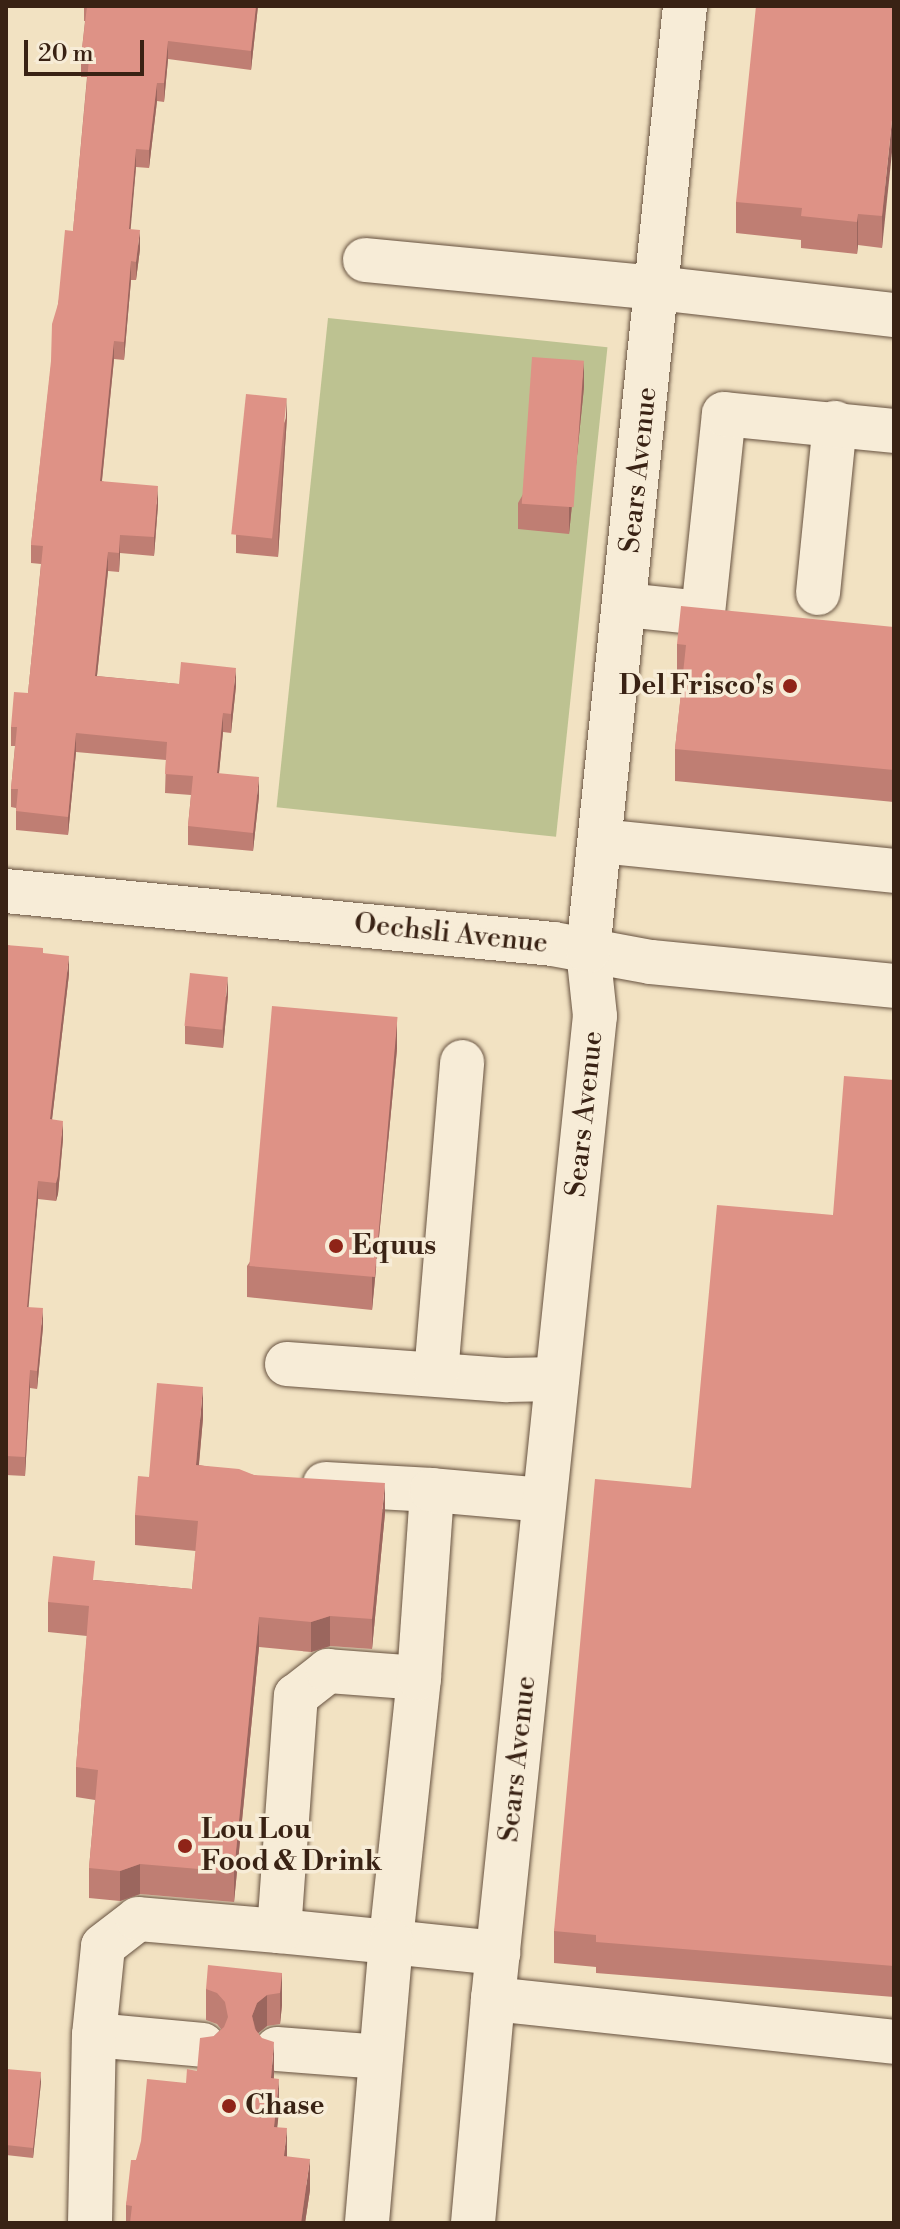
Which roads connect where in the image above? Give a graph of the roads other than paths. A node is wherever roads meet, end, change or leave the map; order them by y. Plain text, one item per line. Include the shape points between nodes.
1 (685, 6) edge
2 (365, 260) dead end
3 (657, 288) junction
4 (894, 315) edge
5 (835, 423) junction
6 (894, 431) edge
7 (818, 593) dead end
8 (625, 605) junction
9 (601, 841) junction
10 (894, 871) edge
11 (6, 891) edge
12 (588, 951) junction
13 (894, 986) edge
14 (462, 1062) dead end
15 (287, 1364) dead end
16 (436, 1374) junction
17 (557, 1379) junction
18 (284, 1482) edge
19 (432, 1490) junction
20 (544, 1500) junction
21 (419, 1678) junction
22 (279, 1931) junction
23 (391, 1942) junction
24 (498, 1953) junction
25 (493, 1999) junction
26 (94, 2035) junction
27 (894, 2042) edge
28 (203, 2045) edge
29 (277, 2049) edge
30 (381, 2057) junction
31 (90, 2223) edge
32 (367, 2223) edge
33 (473, 2223) edge

1 - 3 street, Sears Avenue
2 - 3 street
3 - 4 street
3 - 8 street, Sears Avenue
5 - 6 street
5 - 7 street
5 - 8 street via 724,414 703,613
8 - 9 street, Sears Avenue
9 - 10 street
9 - 12 street, Sears Avenue
11 - 12 street, Oechsli Avenue
12 - 13 street, Oechsli Avenue
12 - 17 street, Sears Avenue via 595,1016
14 - 16 street
15 - 16 street
16 - 17 street
17 - 20 street, Sears Avenue
18 - 19 street
19 - 20 street
19 - 21 street
20 - 24 street, Sears Avenue
21 - 22 street via 328,1671 296,1696
21 - 23 street
22 - 23 street
22 - 26 street via 138,1919 103,1946
23 - 24 street
23 - 30 street
24 - 25 street, Sears Avenue
25 - 27 street
25 - 33 street, Sears Avenue
26 - 28 street
26 - 31 street
29 - 30 street
30 - 32 street

